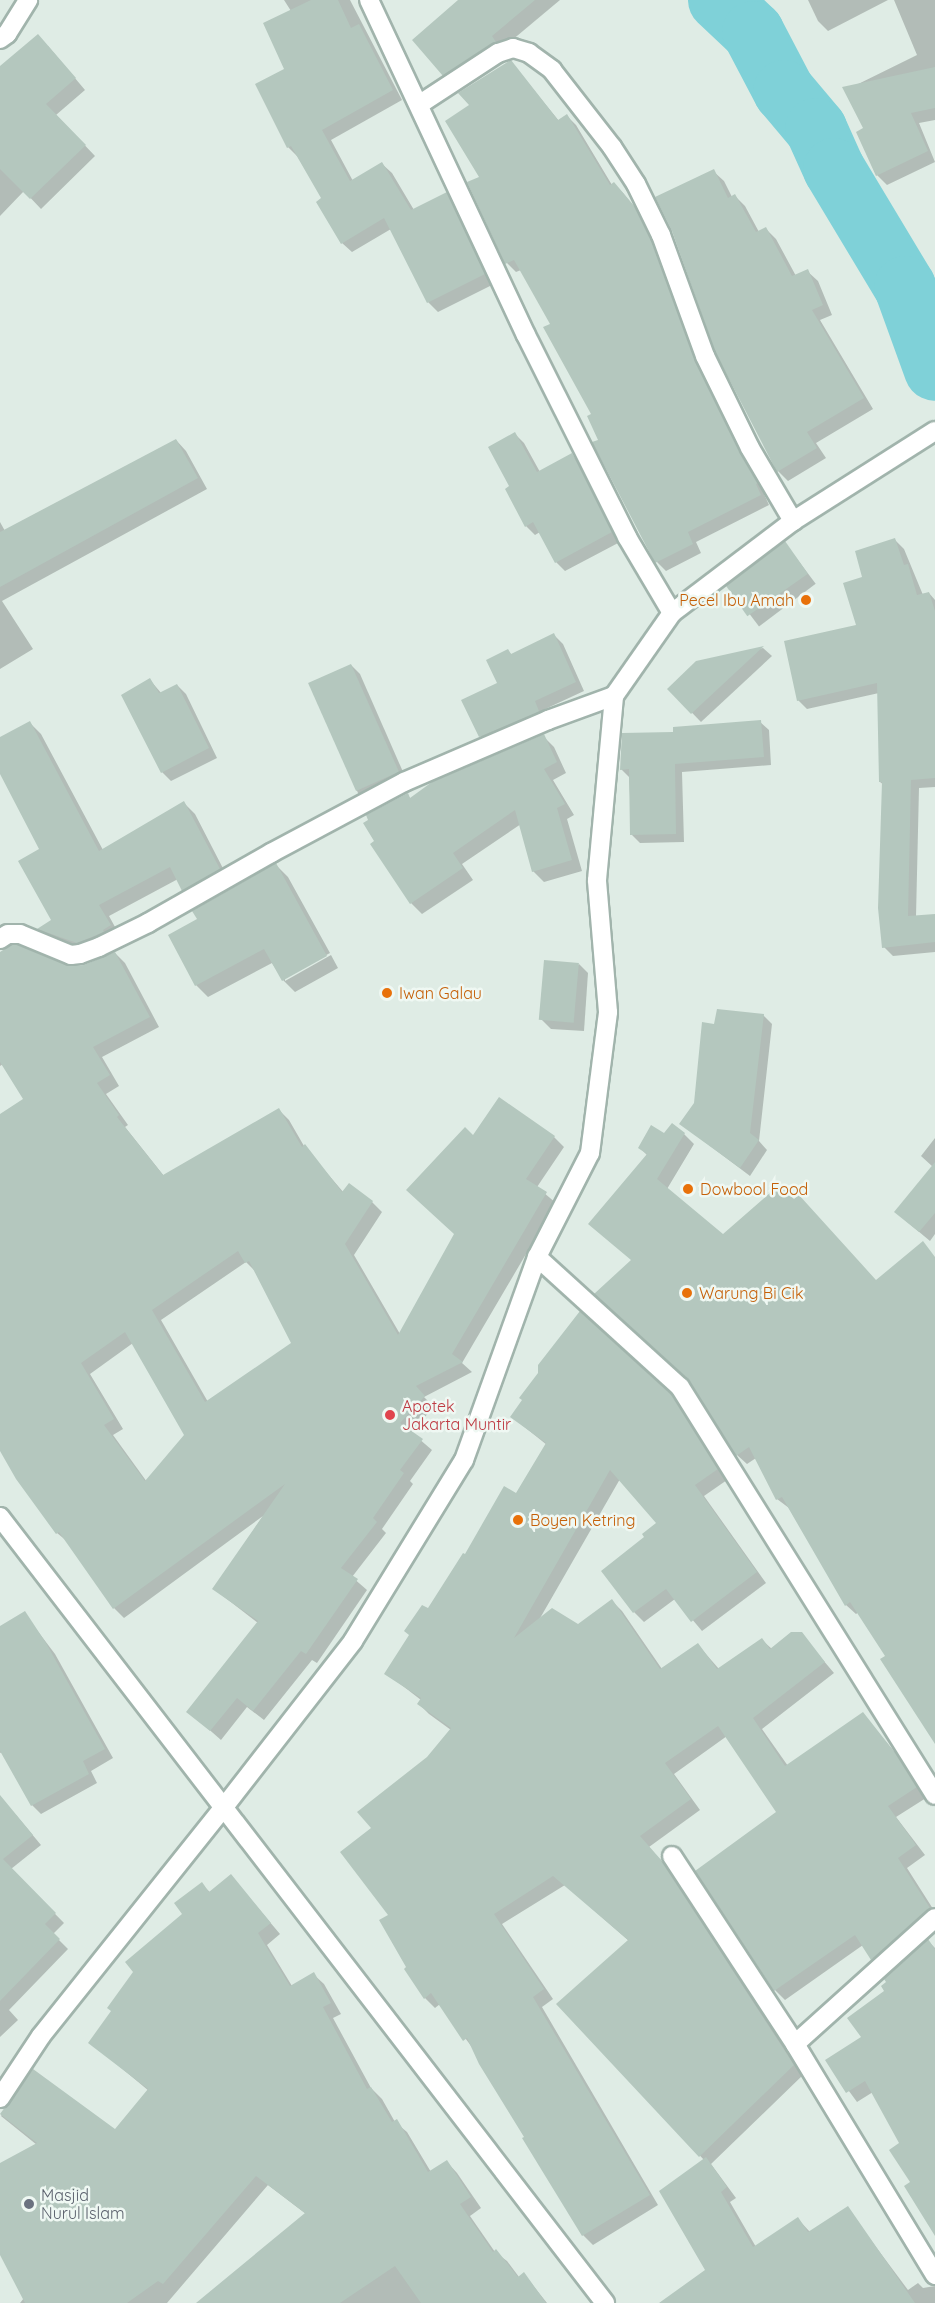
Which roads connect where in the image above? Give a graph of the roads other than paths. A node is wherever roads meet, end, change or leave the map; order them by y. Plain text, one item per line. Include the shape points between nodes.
1 (28, 0) edge
2 (369, 0) edge
3 (0, 39) edge
4 (420, 105) junction
5 (935, 431) edge
6 (793, 520) junction
7 (672, 613) junction
8 (614, 696) junction
9 (0, 939) edge
10 (537, 1257) junction
11 (0, 1517) edge
12 (935, 1794) edge
13 (225, 1807) junction
14 (672, 1856) dead end
15 (935, 1918) edge
16 (795, 2044) junction
17 (0, 2098) edge
18 (935, 2275) edge
19 (605, 2303) edge

1 - 3 street
2 - 4 street
4 - 6 street via 498,52 513,48 529,53 552,70 636,184 661,235 705,356 750,448
4 - 7 street via 526,335 627,537
5 - 6 street
6 - 7 street
7 - 8 street
8 - 9 street via 404,782 99,947 71,955 20,934
8 - 10 street via 597,880 608,1012 590,1153
10 - 12 street via 680,1387
10 - 13 street via 464,1460 353,1641
11 - 13 street
13 - 17 street via 41,2036
13 - 19 street
14 - 16 street
15 - 16 street
16 - 18 street

